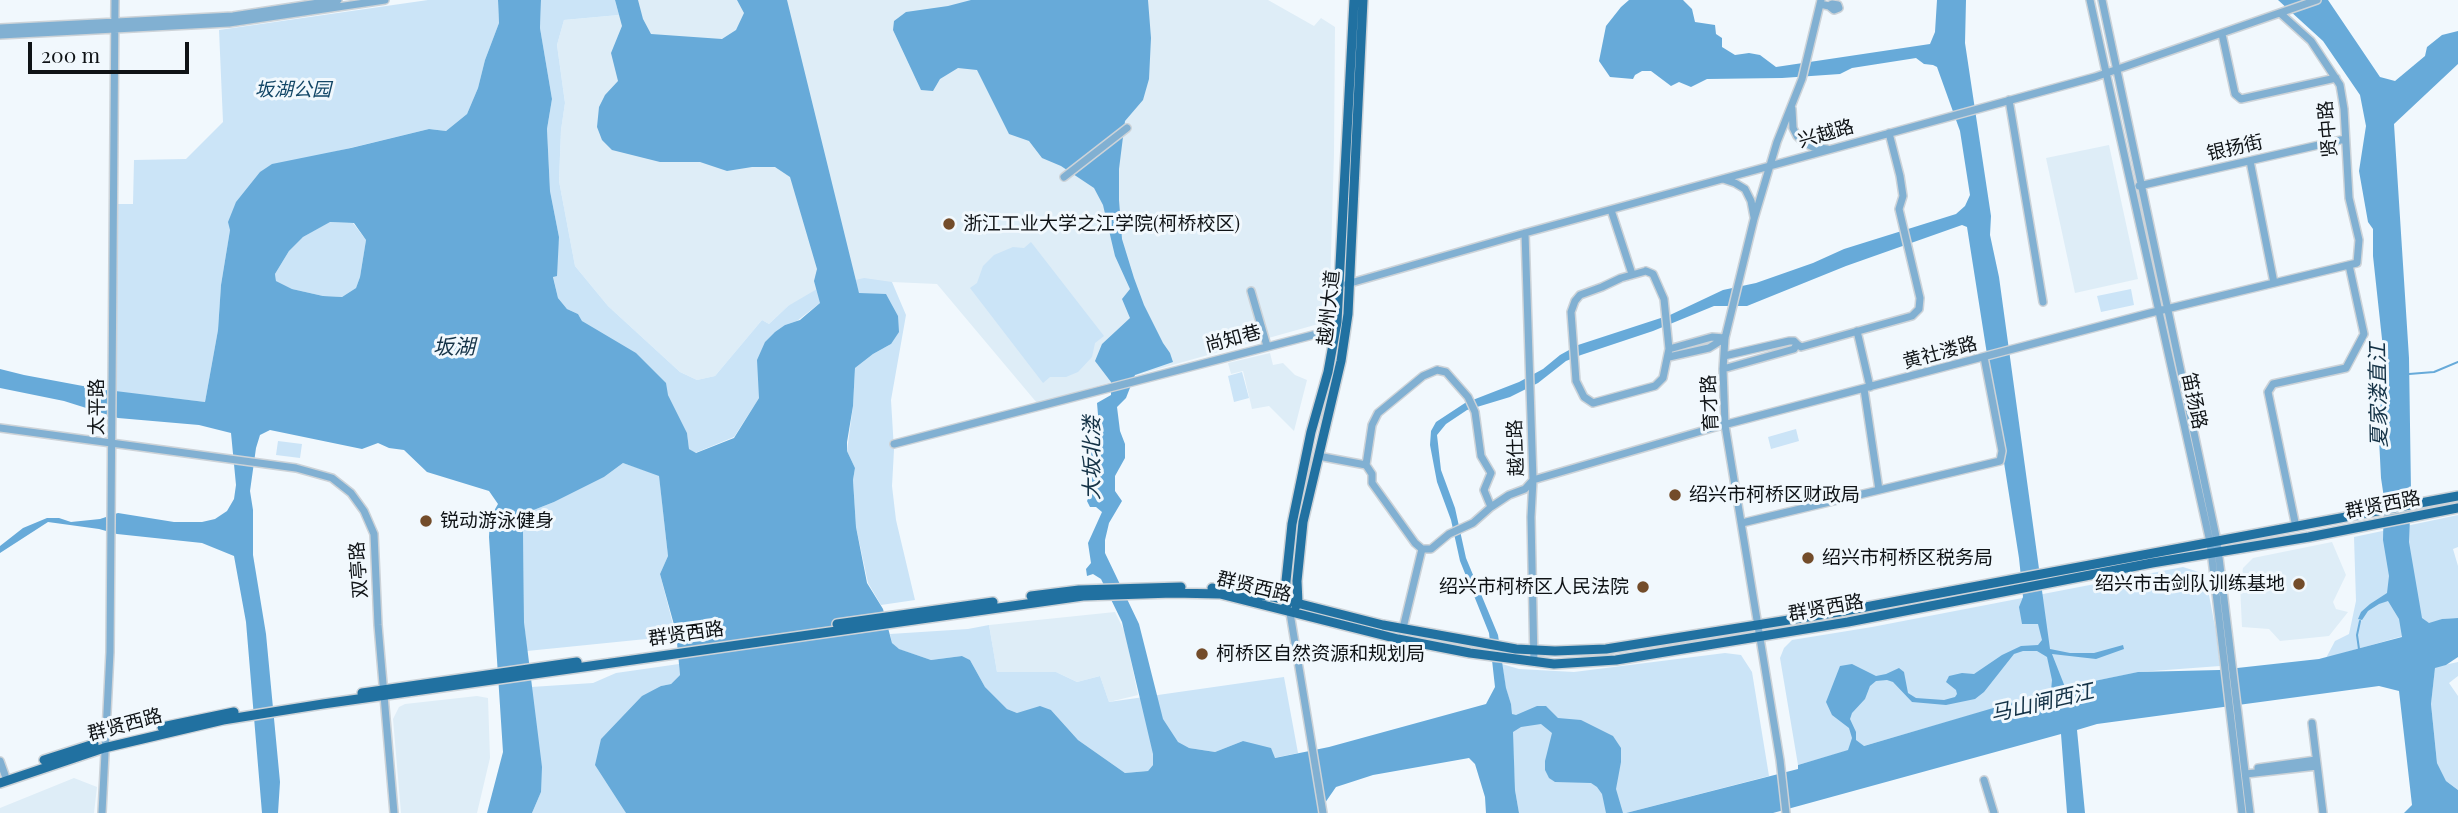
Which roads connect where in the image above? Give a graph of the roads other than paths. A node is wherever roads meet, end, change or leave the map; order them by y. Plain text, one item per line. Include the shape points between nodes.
1 (115, 0) edge
2 (338, 0) edge
3 (385, 0) edge
4 (1354, 0) edge
5 (1363, 0) edge
6 (2090, 0) edge
7 (2102, 0) edge
8 (2317, 0) edge
9 (1820, 2) edge
10 (1829, 6) dead end
11 (2282, 12) junction
12 (116, 27) junction
13 (0, 28) edge
14 (2222, 34) junction
15 (0, 35) edge
16 (2118, 70) junction
17 (2106, 74) junction
18 (2336, 78) junction
19 (2009, 100) junction
20 (1792, 106) junction
21 (1127, 128) dead end
22 (1889, 133) junction
23 (2345, 139) junction
24 (1831, 149) junction
25 (2250, 160) junction
26 (1769, 166) junction
27 (1064, 177) dead end
28 (1722, 179) junction
29 (2141, 186) junction
30 (2132, 188) junction
31 (1611, 210) junction
32 (1754, 219) junction
33 (1525, 233) junction
34 (2353, 264) junction
35 (1632, 275) junction
36 (2274, 283) junction
37 (1345, 285) junction
38 (1251, 291) dead end
39 (2043, 302) dead end
40 (2168, 309) junction
41 (2158, 311) junction
42 (1336, 329) junction
43 (1857, 331) junction
44 (1725, 338) junction
45 (1797, 344) junction
46 (1267, 346) junction
47 (1670, 349) junction
48 (1724, 356) junction
49 (1985, 357) junction
50 (1669, 358) junction
51 (1723, 369) junction
52 (1867, 388) junction
53 (1725, 425) junction
54 (0, 428) edge
55 (112, 444) junction
56 (894, 444) dead end
57 (1318, 456) junction
58 (1366, 465) junction
59 (1533, 480) junction
60 (1878, 490) junction
61 (2458, 496) edge
62 (1491, 507) junction
63 (2458, 508) edge
64 (1742, 523) junction
65 (2296, 527) junction
66 (2213, 541) junction
67 (1422, 550) junction
68 (2215, 553) junction
69 (1124, 591) junction
70 (1284, 600) junction
71 (1298, 603) junction
72 (1290, 613) junction
73 (1758, 625) junction
74 (1403, 628) junction
75 (1760, 637) junction
76 (1535, 650) junction
77 (1534, 662) junction
78 (383, 692) junction
79 (2236, 719) junction
80 (2312, 723) dead end
81 (104, 744) junction
82 (0, 761) edge
83 (2317, 763) junction
84 (2246, 771) junction
85 (2, 778) edge
86 (1984, 780) dead end
87 (102, 813) edge
88 (394, 813) edge
89 (1323, 813) edge
90 (1786, 813) edge
91 (1994, 813) edge
92 (2242, 813) edge
93 (2250, 813) edge
94 (2323, 813) edge

1 - 12 street, 太平路
2 - 12 street
3 - 12 street via 229,23
4 - 37 main road, 越州大道
5 - 37 main road, 越州大道
6 - 17 street, 笛扬路
7 - 16 street, 笛扬路
8 - 11 street, 兴越路
9 - 10 street
9 - 20 street, 育才路
11 - 14 street, 兴越路
11 - 18 street, 贤中路 via 2311,41
12 - 13 street
12 - 15 street
12 - 55 street, 太平路
14 - 16 street, 兴越路
14 - 18 street via 2235,94 2241,99
16 - 17 street, 兴越路
16 - 29 street, 笛扬路
17 - 19 street, 兴越路
17 - 30 street, 笛扬路
18 - 23 street, 贤中路
19 - 22 street, 兴越路
19 - 39 street
20 - 24 street via 1797,136 1813,147
20 - 26 street, 育才路
21 - 27 street
22 - 24 street, 兴越路
22 - 43 street via 1919,309 1912,316
23 - 25 street, 银扬街
23 - 34 street, 贤中路 via 2349,198 2359,240
24 - 26 street, 兴越路
25 - 29 street, 银扬街
25 - 36 street
26 - 28 street, 兴越路
26 - 32 street, 育才路
28 - 31 street, 兴越路
28 - 32 street via 1745,189
29 - 30 street, 银扬街
29 - 40 street, 笛扬路
30 - 41 street, 笛扬路
31 - 33 street, 兴越路
31 - 35 street
32 - 44 street, 育才路
33 - 37 street, 兴越路
33 - 59 street, 越仕路
34 - 36 street, 黄社溇路
34 - 65 street, 贤中路 via 2364,334 2346,368 2273,384 2268,391
35 - 47 street via 1653,274 1664,299
35 - 50 street via 1575,301 1571,312 1579,389 1592,403 1655,386
36 - 40 street, 黄社溇路
37 - 42 main road, 越州大道
37 - 57 main road, 越州大道 via 1341,361
38 - 46 street
40 - 41 street, 黄社溇路
40 - 66 street, 笛扬路
41 - 49 street, 黄社溇路
41 - 66 street, 笛扬路
42 - 46 street, 尚知巷
42 - 70 main road, 越州大道 via 1296,500
43 - 45 street via 1801,347
43 - 52 street
44 - 47 street via 1712,337
44 - 48 street, 育才路
44 - 50 street via 1709,348
45 - 48 street via 1789,341
45 - 51 street via 1794,349
46 - 56 street, 尚知巷
47 - 50 street
48 - 51 street, 育才路
49 - 52 street, 黄社溇路
49 - 60 street via 2000,461
51 - 53 street, 育才路
52 - 53 street, 黄社溇路
52 - 60 street
53 - 59 street, 黄社溇路
53 - 64 street, 育才路
54 - 55 street, 双亭路
55 - 78 street, 双亭路 via 315,472 351,493 365,510 374,534
55 - 81 street, 太平路 via 110,652
57 - 58 street
57 - 71 main road, 越州大道 via 1303,522
58 - 62 street via 1378,413 1423,376 1437,370 1446,372 1475,412 1481,456 1491,473 1485,490
58 - 67 street via 1372,483
59 - 62 street, 黄社溇路
59 - 76 street, 越仕路
60 - 64 street
61 - 65 main road, 群贤西路
62 - 67 street, 黄社溇路 via 1473,523
63 - 68 main road, 群贤西路
64 - 73 street, 育才路
65 - 66 main road, 群贤西路
66 - 68 street, 笛扬路
66 - 73 main road, 群贤西路
67 - 74 street
68 - 75 main road, 群贤西路
68 - 79 street, 笛扬路
69 - 70 main road, 群贤西路 via 1161,586 1227,589
69 - 72 main road, 群贤西路 via 1220,594
69 - 78 main road, 群贤西路 via 1079,590
70 - 71 main road, 群贤西路
70 - 72 main road
71 - 72 main road
71 - 74 main road, 群贤西路
72 - 77 main road, 群贤西路 via 1398,639
72 - 89 street
73 - 75 street, 育才路
73 - 76 main road, 群贤西路 via 1606,649
74 - 76 main road, 群贤西路
75 - 77 main road, 群贤西路 via 1616,660
75 - 90 street, 育才路
76 - 77 street, 越仕路
78 - 81 main road, 群贤西路 via 195,719
78 - 88 street, 双亭路
79 - 84 street, 笛扬路
79 - 92 street, 笛扬路
80 - 83 street
81 - 85 main road, 群贤西路
81 - 87 street, 太平路
82 - 85 street
83 - 84 street
83 - 94 street
84 - 93 street, 笛扬路
86 - 91 street

